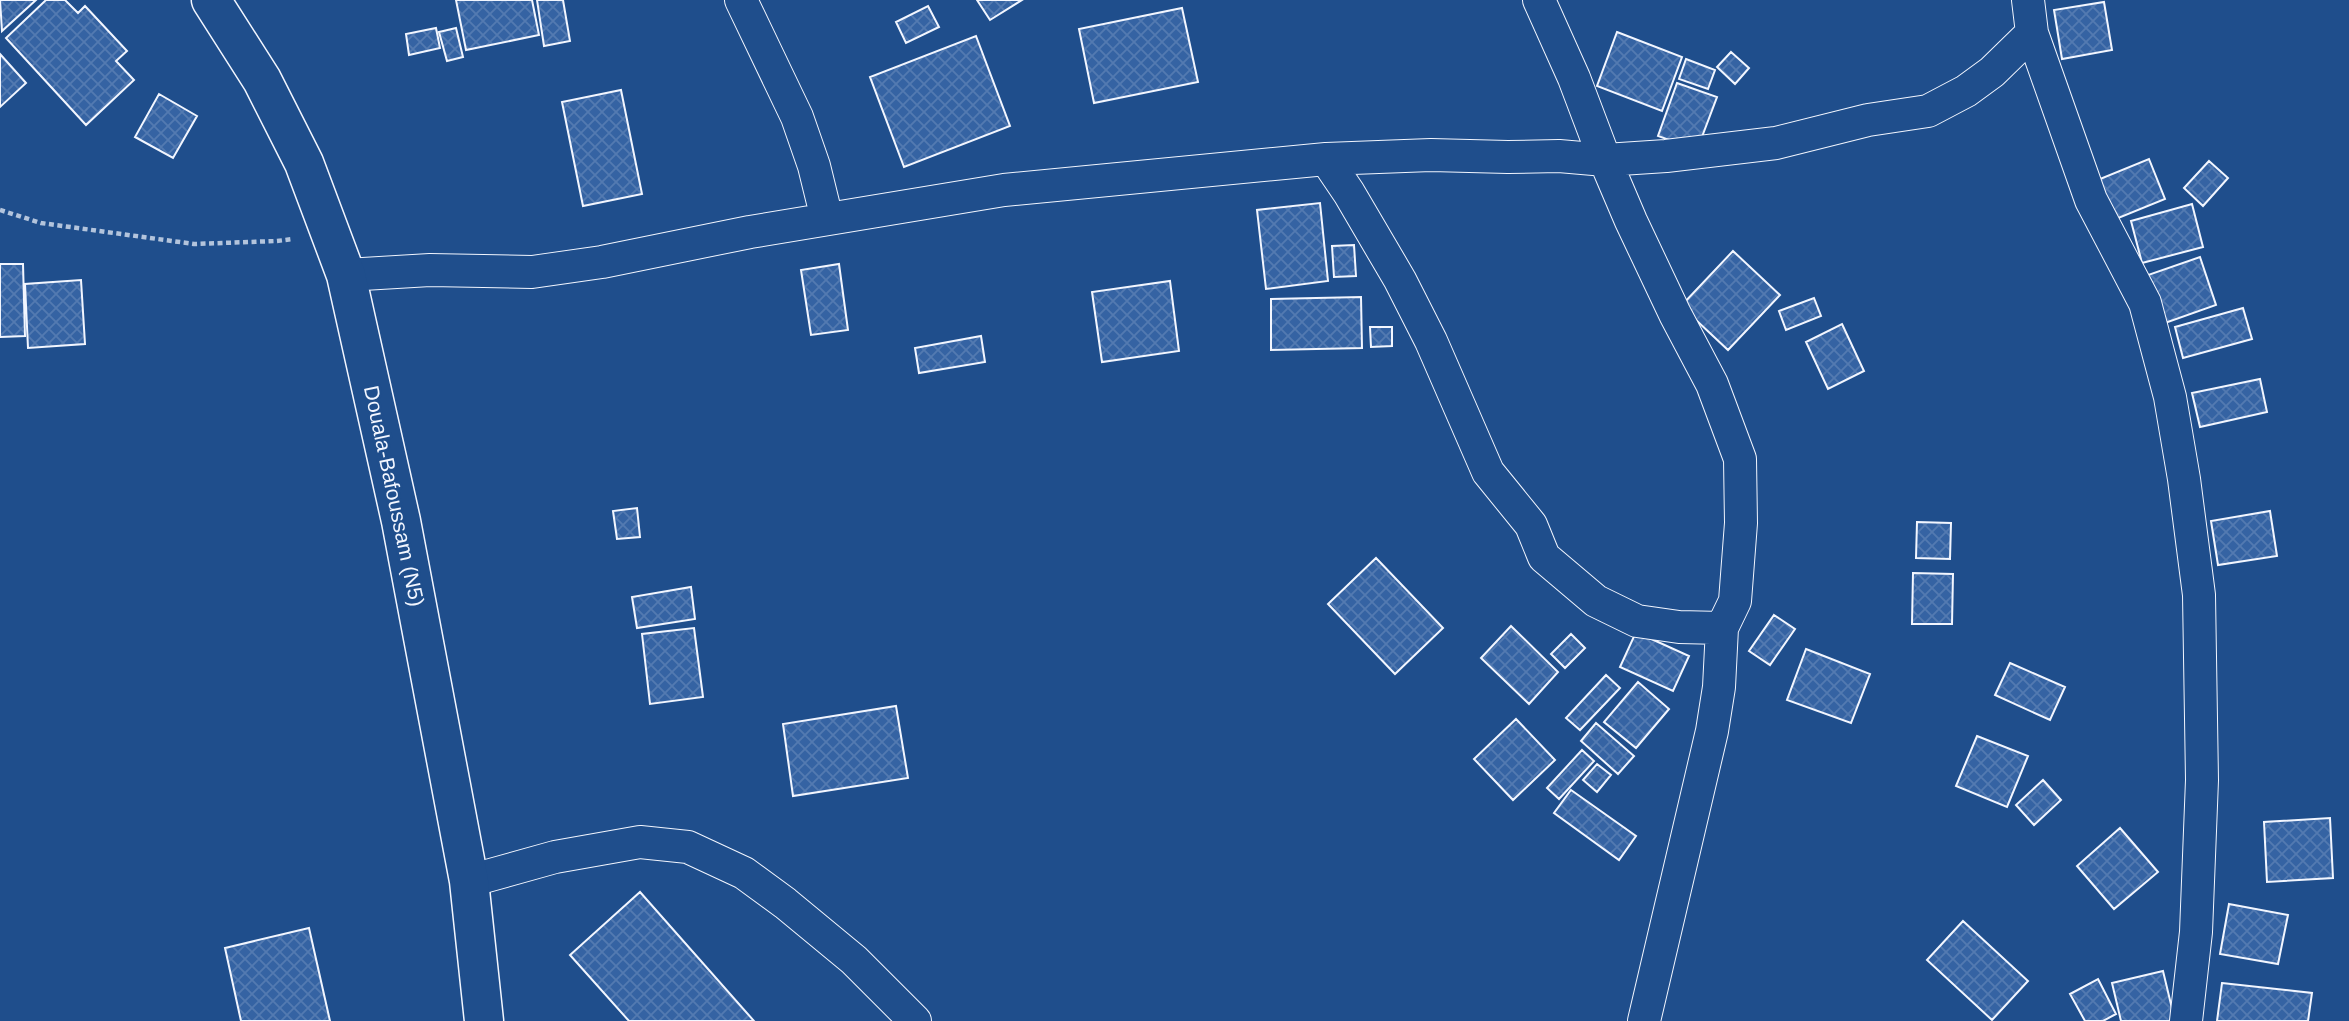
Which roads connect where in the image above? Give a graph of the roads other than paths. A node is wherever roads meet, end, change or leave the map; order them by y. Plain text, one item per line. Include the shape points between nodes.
1 (211, 0) edge
2 (741, 0) edge
3 (1539, 0) edge
4 (2028, 0) edge
5 (2032, 33) junction
6 (1326, 159) junction
7 (1605, 160) junction
8 (827, 219) junction
9 (346, 275) junction
10 (1722, 628) junction
11 (468, 881) junction
12 (484, 1021) edge
13 (915, 1021) edge
14 (1644, 1021) edge
15 (2186, 1021) edge

1 - 9 highway, Douala-Bafoussam (N5) via 262,79 304,163
2 - 8 street via 797,117
3 - 7 street
4 - 5 street
5 - 7 street via 1992,72 1928,111 1868,120 1776,143
5 - 15 street via 2091,200 2145,303 2170,397 2184,479 2199,595 2202,780 2196,932
6 - 7 street via 1431,155
6 - 8 street via 1004,190
6 - 10 street via 1432,341 1488,472 1531,525 1544,557 1596,601 1637,621
7 - 10 street via 1712,384 1740,459 1735,601
8 - 9 street via 532,272 430,270
9 - 11 highway, Douala-Bafoussam (N5) via 401,521
10 - 14 street via 1712,731
11 - 12 highway, Douala-Bafoussam (N5)
11 - 13 street via 555,857 640,842 688,846 744,873 785,903

